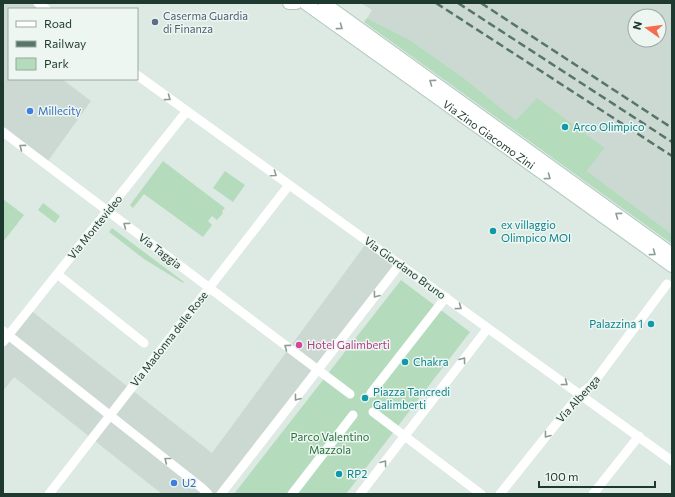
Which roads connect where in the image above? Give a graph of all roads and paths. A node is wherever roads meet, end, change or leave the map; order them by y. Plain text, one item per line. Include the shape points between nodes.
1 (289, 3) edge
2 (296, 3) edge
3 (305, 3) edge
4 (324, 3) edge
5 (138, 76) edge
6 (186, 112) junction
7 (3, 132) edge
8 (289, 184) junction
9 (107, 211) junction
10 (672, 254) edge
11 (400, 264) junction
12 (672, 266) edge
13 (57, 274) junction
14 (667, 284) dead end
15 (209, 288) junction
16 (446, 297) junction
17 (488, 328) junction
18 (5, 336) edge
19 (144, 343) dead end
20 (318, 370) junction
21 (371, 393) dead end
22 (350, 394) dead end
23 (580, 394) junction
24 (373, 412) dead end
25 (110, 415) junction
26 (353, 415) dead end
27 (405, 436) junction
28 (639, 436) junction
29 (672, 461) edge
30 (49, 494) edge
31 (208, 494) edge
32 (221, 494) edge
33 (292, 494) edge
34 (360, 494) edge
35 (482, 494) edge
36 (500, 494) edge
37 (593, 494) edge

1 - 2 street
3 -> 12 street, Via Zino Giacomo Zini
10 -> 4 street, Via Zino Giacomo Zini
5 -> 6 street, Via Giordano Bruno
6 -> 8 street, Via Giordano Bruno
6 - 9 street, Via Montevideo
9 -> 7 street, Via Taggia
8 - 11 street, Via Giordano Bruno
8 - 15 street, Via Madonna delle Rose
9 - 13 street, Via Montevideo
15 -> 9 street, Via Taggia
11 - 16 street, Via Giordano Bruno
11 -> 20 street
13 - 18 street, Via Montevideo
13 - 19 street
14 - 23 street, Via Albenga via 591,386
20 -> 15 street, Via Taggia
15 - 25 street, Via Madonna delle Rose
16 -> 17 street, Via Giordano Bruno
16 - 21 street
17 -> 23 street, Via Giordano Bruno
27 -> 17 street
18 - 25 street
20 - 22 street
20 -> 32 street
23 - 28 street, Via Giordano Bruno
23 -> 36 street, Via Albenga
24 - 27 street
25 - 30 street, Via Madonna delle Rose
31 -> 25 street
26 - 33 street
34 -> 27 street
27 - 35 street
28 - 29 street, Via Giordano Bruno
28 - 37 street

